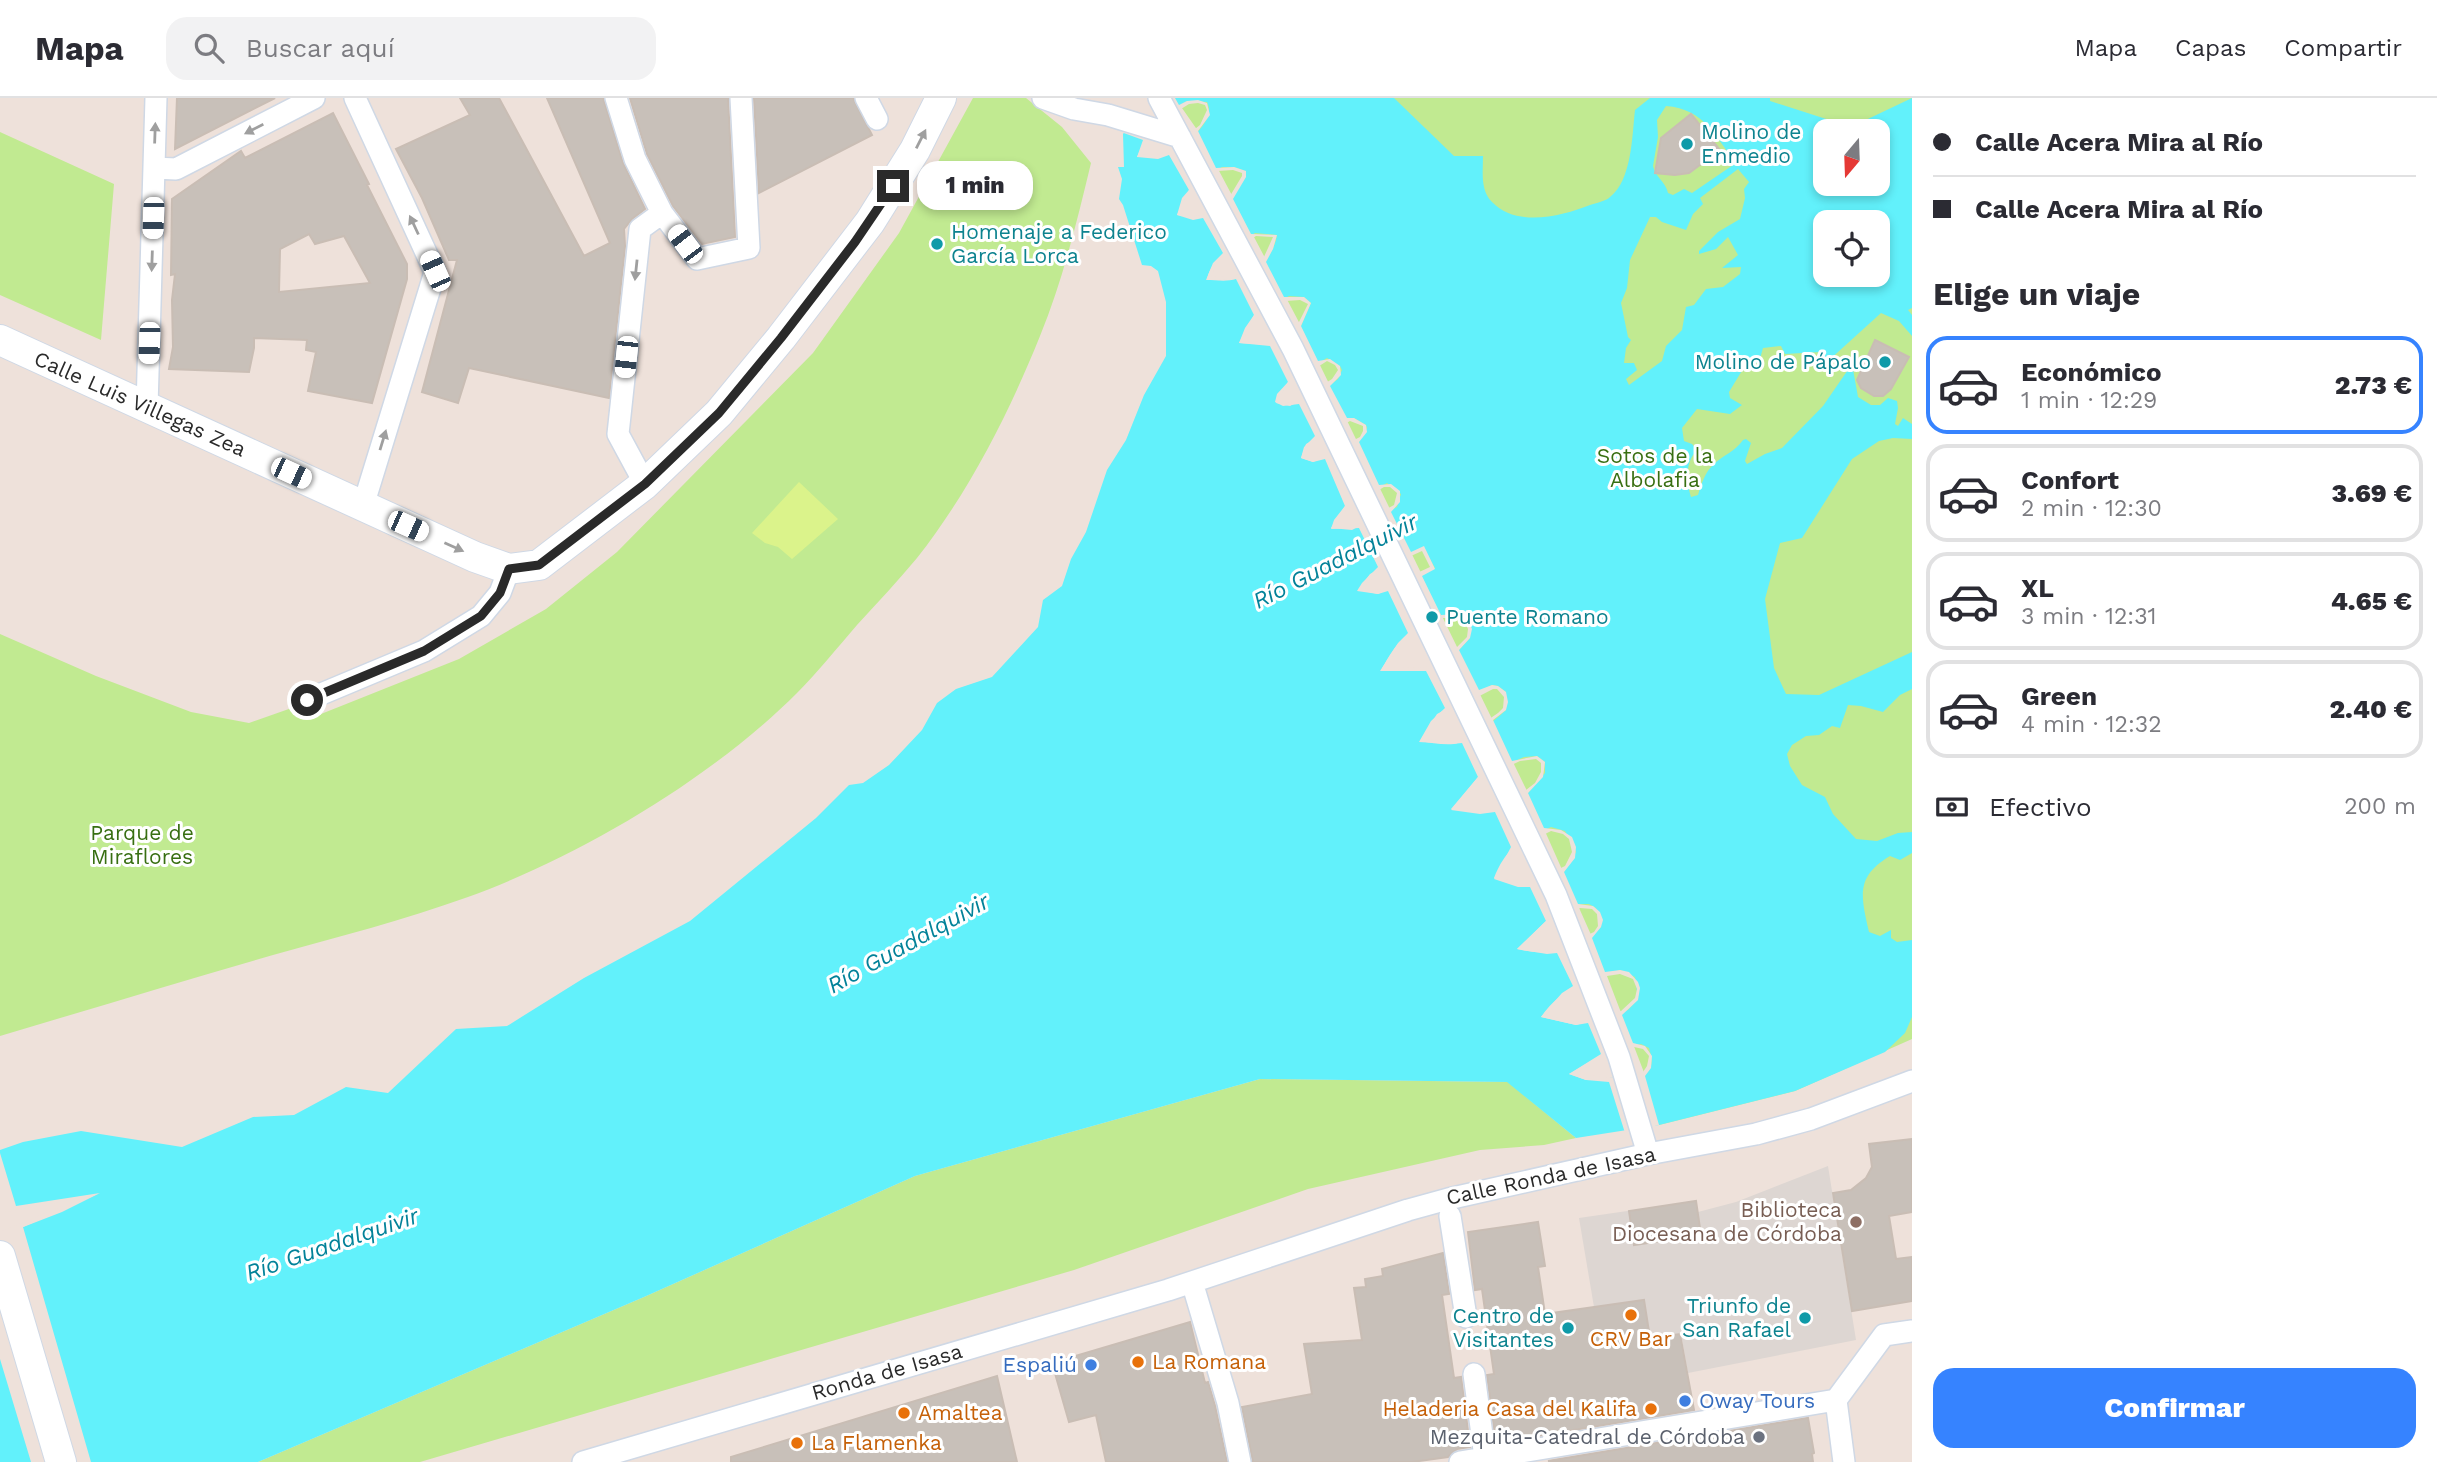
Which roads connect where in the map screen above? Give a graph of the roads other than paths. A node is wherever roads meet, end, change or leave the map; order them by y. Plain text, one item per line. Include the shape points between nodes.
1 (156, 98) edge
2 (314, 98) edge
3 (355, 98) edge
4 (616, 98) edge
5 (741, 98) edge
6 (866, 98) edge
7 (941, 98) edge
8 (1043, 98) edge
9 (1159, 98) edge
10 (877, 119) dead end
11 (1180, 137) junction
12 (154, 168) junction
13 (662, 213) junction
14 (0, 340) edge
15 (147, 407) junction
16 (645, 484) junction
17 (363, 506) junction
18 (509, 569) junction
19 (307, 700) dead end
20 (1912, 1081) edge
21 (1648, 1154) junction
22 (1450, 1216) dead end
23 (0, 1256) edge
24 (1192, 1282) junction
25 (1466, 1317) dead end
26 (1912, 1331) edge
27 (1474, 1374) dead end
28 (1836, 1400) junction
29 (1485, 1458) junction
30 (61, 1462) edge
31 (583, 1462) edge
32 (1240, 1462) edge
33 (1460, 1462) edge
34 (1844, 1462) edge

12 -> 1 street
2 -> 12 street via 176,169
17 -> 3 street via 435,271
4 - 13 street via 635,159
5 - 13 street via 749,248 697,259
6 - 10 street
16 -> 7 street via 719,413 832,271 877,212
8 - 11 street
9 - 11 street
11 - 21 street via 1299,362 1550,883 1619,1057
12 -> 15 street
13 -> 16 street via 640,229 618,434
14 - 15 street, Calle Luis Villegas Zea
15 - 17 street, Calle Luis Villegas Zea
16 - 18 street via 539,565
17 -> 18 street, Calle Luis Villegas Zea
18 - 19 street via 500,593 481,616 424,651
20 - 21 street, Calle Ronda de Isasa via 1811,1119
21 - 24 street, Calle Ronda de Isasa via 1448,1199
22 - 25 street
23 - 30 street
24 - 31 street, Ronda de Isasa
24 - 32 street via 1228,1403
26 - 28 street via 1884,1335
27 - 29 street
28 - 29 street
28 - 34 street
29 - 33 street

